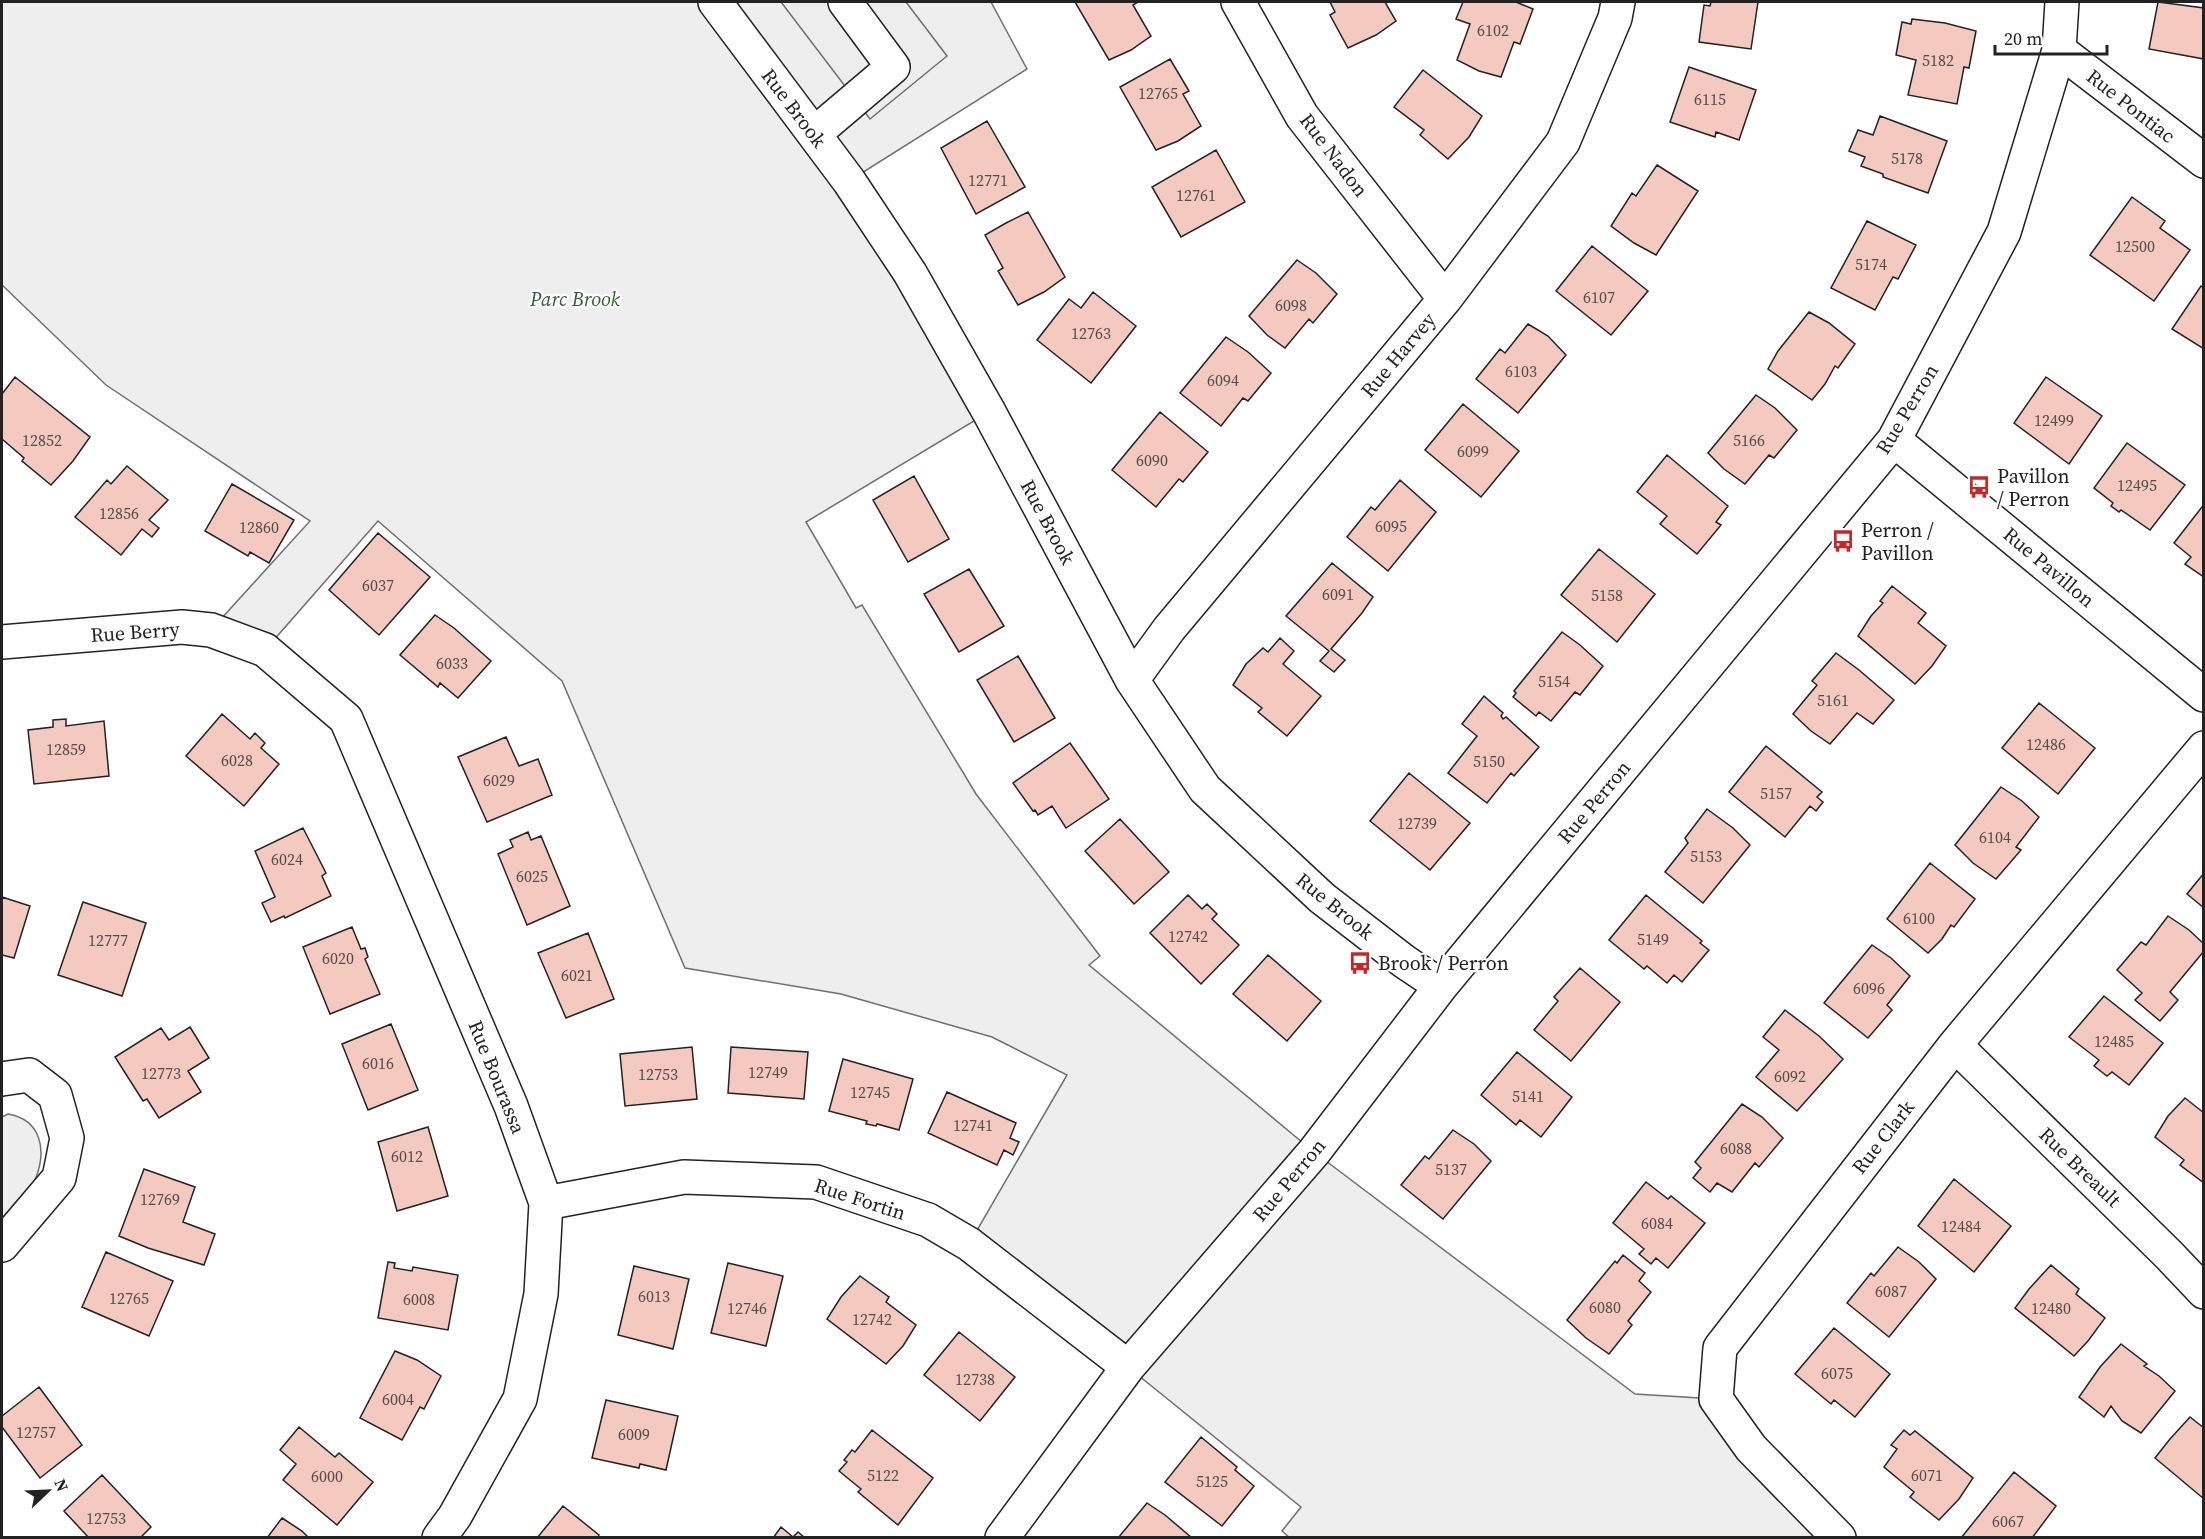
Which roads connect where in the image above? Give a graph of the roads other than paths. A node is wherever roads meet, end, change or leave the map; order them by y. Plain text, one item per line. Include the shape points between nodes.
1 (715, 2) edge
2 (845, 2) edge
3 (1238, 2) edge
4 (1618, 2) edge
5 (2062, 2) edge
6 (2059, 50) junction
7 (814, 134) junction
8 (2204, 161) edge
9 (1445, 299) junction
10 (1894, 440) junction
11 (2, 642) edge
12 (265, 650) joint
13 (1132, 680) junction
14 (2204, 695) edge
15 (2204, 748) edge
16 (1441, 986) junction
17 (1955, 1045) junction
18 (2, 1079) edge
19 (546, 1203) junction
20 (2, 1245) edge
21 (2204, 1292) edge
22 (1128, 1367) junction
23 (439, 1538) edge
24 (1002, 1538) edge
25 (1839, 1538) edge

1 - 7 street, Rue Brook
2 - 7 street via 893,67
3 - 9 street, Rue Nadon via 1302,116
4 - 9 street, Rue Harvey via 1615,18 1563,142
5 - 6 street, Rue Perron
6 - 8 street, Rue Pontiac
6 - 10 street, Rue Perron via 2004,232
7 - 13 street, Rue Brook via 910,273
9 - 13 street, Rue Harvey via 1169,629
10 - 14 street, Rue Pavillon
10 - 16 street, Rue Perron
11 - 12 street, Rue Berry via 183,627 219,632
12 - 19 street, Rue Bourassa via 346,719 511,1106
13 - 16 street, Rue Brook via 1205,789 1322,898
15 - 17 street, Rue Clark
16 - 22 street, Rue Perron via 1314,1152
17 - 21 street, Rue Breault
17 - 25 street, Rue Clark via 1720,1348 1716,1399 1751,1448
18 - 20 street via 28,1075 55,1095 67,1138 59,1178
19 - 22 street, Rue Fortin via 684,1177 816,1182 928,1220 969,1244
19 - 23 street, Rue Bourassa via 541,1294 520,1399
22 - 24 street, Rue Perron

